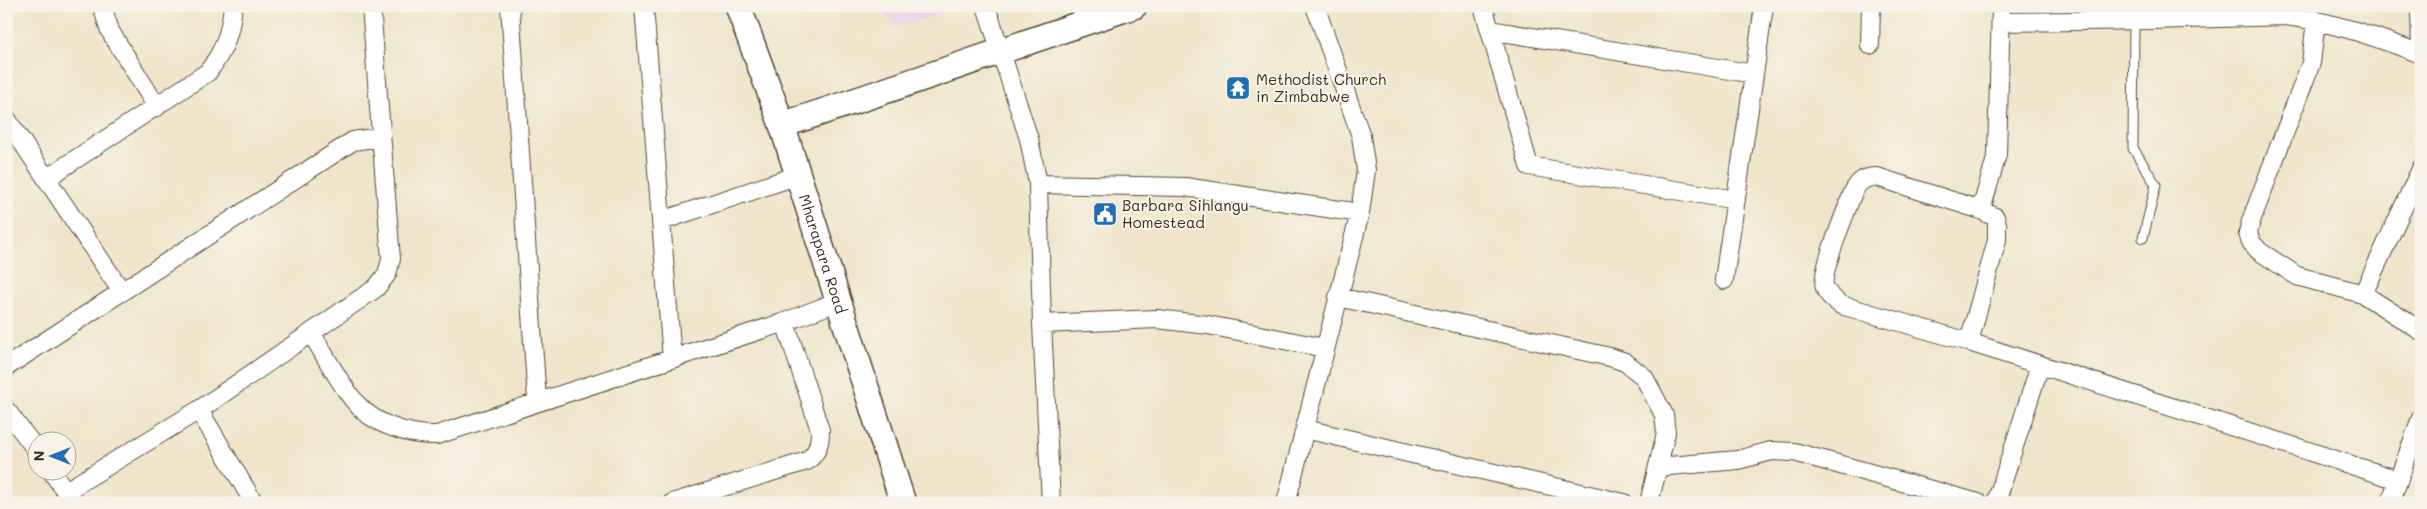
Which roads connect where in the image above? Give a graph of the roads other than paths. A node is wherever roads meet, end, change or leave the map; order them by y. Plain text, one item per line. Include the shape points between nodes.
1 (102, 6) edge
2 (233, 6) edge
3 (371, 6) edge
4 (510, 6) edge
5 (644, 6) edge
6 (738, 6) edge
7 (986, 6) edge
8 (1134, 6) edge
9 (1315, 6) edge
10 (1483, 6) edge
11 (1764, 6) edge
12 (1871, 6) edge
13 (2420, 6) edge
14 (2286, 11) edge
15 (2001, 14) edge
16 (2145, 15) edge
17 (2316, 20) junction
18 (1490, 30) junction
19 (1870, 45) dead end
20 (1000, 50) junction
21 (2421, 54) edge
22 (1754, 74) junction
23 (157, 107) junction
24 (6, 118) edge
25 (782, 124) junction
26 (380, 137) junction
27 (2421, 170) edge
28 (799, 175) junction
29 (47, 178) junction
30 (1038, 184) junction
31 (1736, 200) junction
32 (1980, 210) junction
33 (1360, 213) junction
34 (661, 221) junction
35 (2142, 238) dead end
36 (1724, 280) dead end
37 (122, 292) junction
38 (2363, 294) junction
39 (1338, 296) junction
40 (840, 301) junction
41 (785, 322) junction
42 (1042, 324) junction
43 (2421, 331) edge
44 (312, 334) junction
45 (1969, 342) junction
46 (1325, 348) junction
47 (672, 359) junction
48 (2040, 365) junction
49 (6, 367) edge
50 (537, 401) junction
51 (6, 410) edge
52 (199, 410) junction
53 (2421, 418) edge
54 (1305, 429) junction
55 (28, 439) edge
56 (1658, 466) junction
57 (2398, 480) junction
58 (59, 482) edge
59 (70, 497) edge
60 (254, 503) edge
61 (672, 503) edge
62 (903, 503) edge
63 (1051, 503) edge
64 (1286, 503) edge
65 (1624, 503) edge
66 (1649, 503) edge
67 (1978, 503) edge
68 (1996, 503) edge
69 (2390, 503) edge

1 - 23 street via 110,31
2 - 23 street via 230,30 222,53 208,72
3 - 26 street
4 - 50 street
5 - 34 street
6 - 25 main road, Mharapara Road
7 - 20 street
8 - 20 main road
9 - 33 street via 1361,136 1366,170
10 - 18 street
11 - 22 street
12 - 19 street
13 - 21 street
14 - 16 street
14 - 17 street
15 - 16 street
15 - 32 street via 1997,155
16 - 35 lane via 2133,148 2156,185
17 - 21 street via 2358,30
17 - 38 street via 2311,63 2248,233 2259,251 2297,276
18 - 22 street
18 - 31 street via 1529,166
20 - 25 main road via 885,92
20 - 30 street via 1029,139
22 - 31 street
23 - 29 street
24 - 29 street
25 - 28 main road, Mharapara Road
26 - 37 street via 353,141
26 - 44 street via 391,259 387,274 376,288
27 - 38 street
28 - 34 street
28 - 40 main road, Mharapara Road
29 - 37 street
30 - 33 street via 1185,187
30 - 42 street
31 - 36 street
32 - 45 street via 1995,217 1996,240
32 - 45 street via 1877,177 1866,177 1853,192 1824,272 1824,287 1841,305
33 - 39 street
34 - 47 street
37 - 49 street
38 - 43 street
39 - 46 street
39 - 56 street via 1625,362 1644,377 1664,415 1666,433
40 - 41 street
40 - 62 main road, Mharapara Road
41 - 47 street
41 - 61 street via 820,430 816,453 807,461
42 - 46 street via 1157,319 1208,325
42 - 63 street
44 - 50 street via 356,404 369,415 404,431 422,436 437,435
44 - 52 street
45 - 48 street
46 - 54 street
47 - 50 street
48 - 57 street
48 - 68 street
51 - 55 street
52 - 59 street
52 - 60 street
53 - 57 street
54 - 64 street
54 - 65 street
56 - 66 street
56 - 67 street via 1738,460 1771,451 1794,452
57 - 69 street
58 - 59 street

